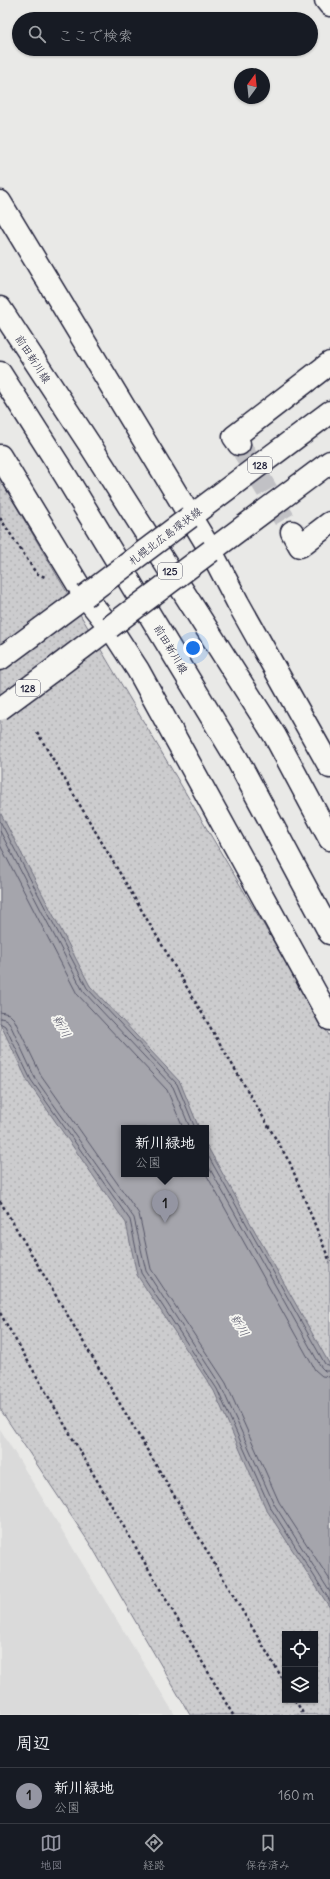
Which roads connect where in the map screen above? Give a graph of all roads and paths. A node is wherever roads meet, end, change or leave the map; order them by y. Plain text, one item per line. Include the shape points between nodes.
1 (326, 0) edge
2 (330, 5) edge
3 (0, 202) edge
4 (0, 308) edge
5 (330, 363) edge
6 (0, 373) edge
7 (330, 412) edge
8 (239, 444) dead end
9 (0, 456) edge
10 (330, 462) edge
11 (190, 517) junction
12 (0, 518) edge
13 (330, 523) edge
14 (292, 532) tunnel mouth
15 (211, 551) junction
16 (49, 579) dead end
17 (85, 596) junction
18 (110, 627) junction
19 (0, 659) edge
20 (0, 708) edge
21 (37, 732) dead end
22 (330, 767) edge
23 (330, 839) edge
24 (330, 933) edge
25 (330, 1019) edge
26 (0, 1201) edge
27 (330, 1262) edge
28 (0, 1314) edge
29 (282, 1678) edge
30 (297, 1703) edge
31 (233, 1715) edge
32 (304, 1715) edge

1 - 2 main road
3 - 11 main road
4 - 23 main road, 前田新川線 / 125 via 90,444 275,736
5 - 8 main road via 234,437
6 - 24 main road, 前田新川線 via 65,475 237,759
7 - 11 main road, 札幌北広島環状線 / 128
9 - 17 main road
10 - 15 main road, 128
11 - 15 main road
11 - 17 main road, 札幌北広島環状線 / 128, bridge
12 - 16 path via 36,573
13 - 14 main road via 300,546
15 - 18 main road, 128, bridge
15 - 22 main road
17 - 18 main road
17 - 19 main road, 札幌北広島環状線 / 128
18 - 20 main road, 128, bridge
18 - 25 main road via 138,670
21 - 27 path via 290,1163
26 - 29 path
28 - 31 path
30 - 32 path

